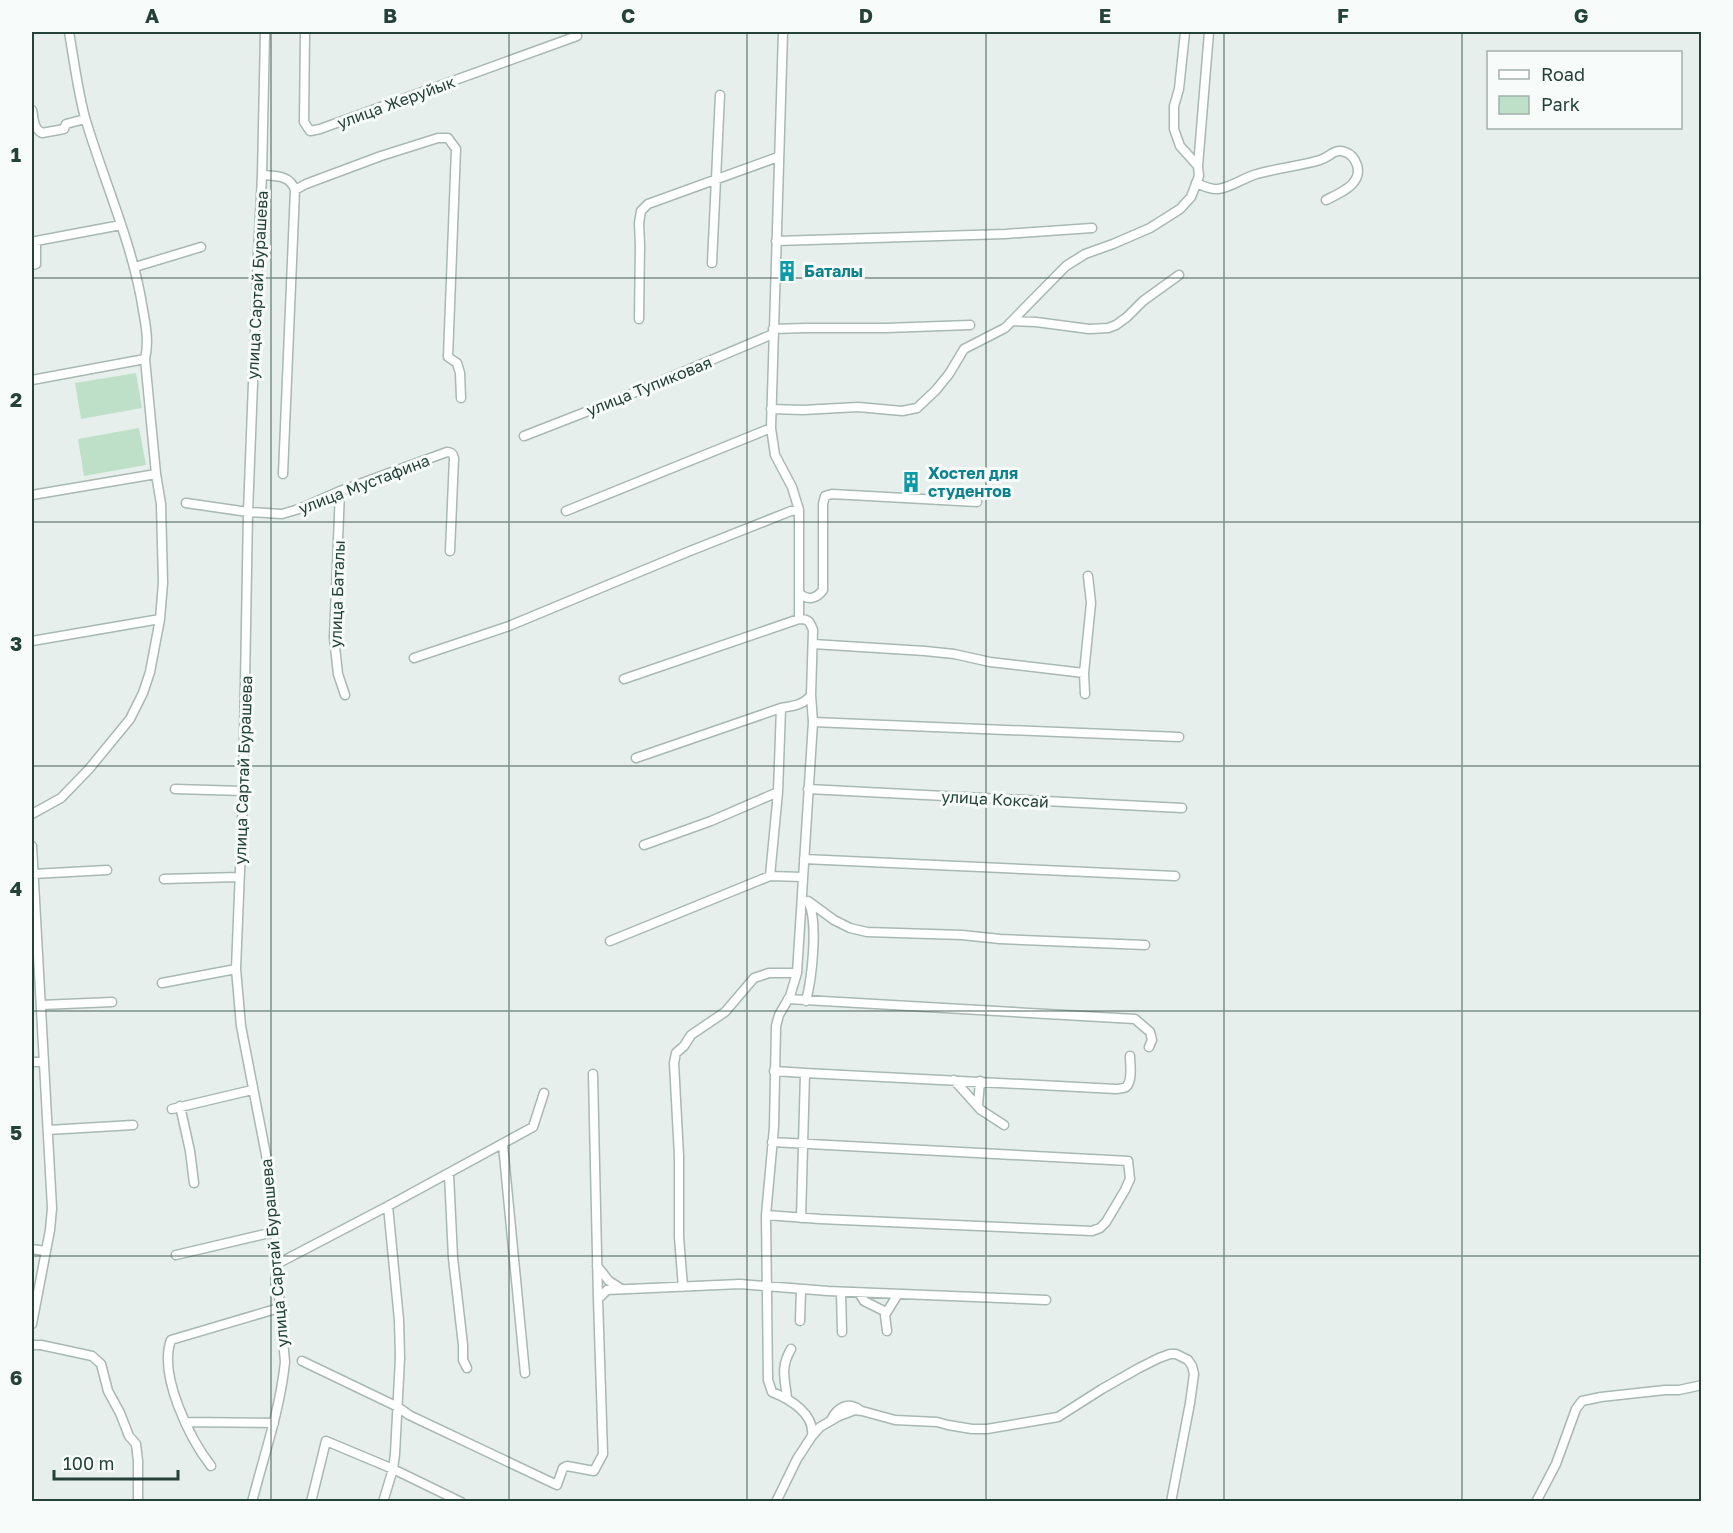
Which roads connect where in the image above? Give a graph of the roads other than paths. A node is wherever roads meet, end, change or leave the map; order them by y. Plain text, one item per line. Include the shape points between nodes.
1 (69, 32) edge
2 (265, 32) edge
3 (305, 32) edge
4 (783, 32) edge
5 (1185, 32) edge
6 (1209, 32) edge
7 (578, 36) dead end
8 (720, 95) dead end
9 (32, 113) edge
10 (85, 119) junction
11 (778, 157) junction
12 (1198, 166) junction
13 (262, 175) junction
14 (715, 179) junction
15 (1196, 183) junction
16 (295, 190) junction
17 (1326, 200) dead end
18 (121, 225) junction
19 (1092, 228) dead end
20 (776, 241) junction
21 (201, 247) dead end
22 (712, 263) dead end
23 (32, 265) edge
24 (135, 267) junction
25 (1179, 274) dead end
26 (639, 319) dead end
27 (1012, 321) junction
28 (970, 325) dead end
29 (773, 332) junction
30 (145, 359) junction
31 (32, 380) edge
32 (460, 398) dead end
33 (771, 409) junction
34 (771, 428) junction
35 (524, 436) dead end
36 (156, 474) junction
37 (283, 474) dead end
38 (340, 491) junction
39 (32, 495) edge
40 (977, 502) dead end
41 (186, 503) dead end
42 (799, 510) junction
43 (566, 511) dead end
44 (248, 512) junction
45 (450, 551) dead end
46 (1088, 576) dead end
47 (799, 593) junction
48 (160, 618) junction
49 (799, 619) junction
50 (32, 641) edge
51 (813, 644) junction
52 (414, 658) dead end
53 (1084, 673) junction
54 (624, 679) dead end
55 (1085, 693) dead end
56 (345, 695) dead end
57 (812, 695) junction
58 (781, 708) junction
59 (813, 722) junction
60 (1179, 737) dead end
61 (636, 758) dead end
62 (175, 789) dead end
63 (808, 789) junction
64 (243, 791) junction
65 (778, 792) junction
66 (1182, 808) dead end
67 (32, 814) edge
68 (645, 845) dead end
69 (32, 846) edge
70 (804, 860) junction
71 (107, 870) dead end
72 (33, 874) edge
73 (770, 876) junction
74 (1175, 876) dead end
75 (239, 877) junction
76 (803, 877) junction
77 (164, 879) dead end
78 (33, 892) edge
79 (805, 897) junction
80 (610, 941) dead end
81 (1145, 945) dead end
82 (236, 969) junction
83 (796, 973) junction
84 (162, 983) dead end
85 (36, 994) edge
86 (788, 999) junction
87 (806, 1000) junction
88 (112, 1002) dead end
89 (41, 1005) junction
90 (1149, 1047) dead end
91 (1130, 1056) dead end
92 (32, 1062) edge
93 (44, 1062) junction
94 (774, 1071) junction
95 (805, 1073) junction
96 (593, 1074) dead end
97 (954, 1080) junction
98 (980, 1082) junction
99 (252, 1090) junction
100 (544, 1093) dead end
101 (978, 1107) junction
102 (133, 1125) dead end
103 (1004, 1125) dead end
104 (48, 1130) junction
105 (772, 1142) junction
106 (503, 1144) junction
107 (803, 1144) junction
108 (449, 1174) junction
109 (194, 1184) dead end
110 (388, 1206) junction
111 (766, 1215) junction
112 (801, 1218) junction
113 (274, 1232) junction
114 (32, 1249) edge
115 (45, 1251) junction
116 (176, 1255) dead end
117 (277, 1264) junction
118 (597, 1266) junction
119 (767, 1286) junction
120 (682, 1287) junction
121 (801, 1288) junction
122 (623, 1289) junction
123 (841, 1292) junction
124 (859, 1293) junction
125 (898, 1294) junction
126 (598, 1299) junction
127 (1046, 1300) dead end
128 (279, 1308) junction
129 (886, 1312) junction
130 (800, 1322) dead end
131 (32, 1324) edge
132 (887, 1331) dead end
133 (842, 1332) dead end
134 (32, 1345) edge
135 (791, 1349) dead end
136 (302, 1361) dead end
137 (467, 1368) dead end
138 (525, 1373) dead end
139 (1701, 1385) edge
140 (787, 1398) junction
141 (398, 1407) junction
142 (185, 1422) junction
143 (274, 1423) junction
144 (812, 1436) junction
145 (211, 1466) dead end
146 (393, 1469) junction
147 (460, 1501) edge
148 (138, 1502) edge
149 (252, 1502) edge
150 (310, 1502) edge
151 (384, 1502) edge
152 (776, 1502) edge
153 (1171, 1502) edge
154 (1536, 1502) edge

1 - 10 street
2 - 13 street, улица Сартай Бурашева
3 - 7 street, улица Жеруйык via 304,122 309,131
4 - 11 street
5 - 12 street via 1174,129 1180,146
6 - 12 street
8 - 14 street
9 - 10 street via 42,134
10 - 18 street
11 - 14 street
11 - 20 street
12 - 15 street
13 - 16 street via 288,179
13 - 44 street, улица Сартай Бурашева
14 - 22 street
14 - 26 street via 648,204 640,211
15 - 17 street via 1218,190 1256,174 1343,151 1356,162 1357,176 1347,190
15 - 27 street via 1191,197 1180,209 1150,228 1085,254 1066,266
16 - 32 street via 438,138 448,138 453,143 456,156 448,357 457,363 460,372
16 - 37 street
18 - 23 street via 36,241 36,264
18 - 24 street
19 - 20 street
20 - 29 street
21 - 24 street
24 - 30 street via 146,323
25 - 27 street via 1108,328
27 - 33 street via 964,349 949,375 917,408
28 - 29 street
29 - 33 street
29 - 35 street, улица Тупиковая
30 - 31 street
30 - 36 street
33 - 34 street
34 - 42 street via 775,455
34 - 43 street
36 - 39 street
36 - 48 street via 161,504
38 - 44 street, улица Мустафина via 282,514
38 - 45 street, улица Мустафина via 450,452 454,458
38 - 56 street, улица Баталы via 334,638
40 - 47 street via 825,496 823,590 812,599
41 - 44 street, улица Мустафина
42 - 47 street
42 - 52 street via 509,626
44 - 64 street, улица Сартай Бурашева
46 - 53 street via 1091,603
47 - 49 street
48 - 50 street
48 - 67 street via 150,672 129,719 61,798
49 - 51 street via 810,622
49 - 54 street
51 - 53 street via 954,654
51 - 57 street
53 - 55 street
57 - 58 street via 798,705
57 - 59 street
58 - 61 street
58 - 65 street
59 - 60 street
59 - 63 street
62 - 64 street
63 - 66 street, улица Коксай
63 - 70 street
64 - 75 street, улица Сартай Бурашева
65 - 68 street
65 - 73 street
69 - 72 street
70 - 74 street
70 - 76 street
71 - 72 street
72 - 78 street
73 - 76 street
73 - 80 street
75 - 77 street
75 - 82 street, улица Сартай Бурашева
76 - 79 street
78 - 85 street
79 - 81 street via 834,920 867,932
79 - 83 street
79 - 87 street via 813,912
82 - 84 street
82 - 99 street, улица Сартай Бурашева
83 - 86 street
83 - 120 street via 754,978 725,1012 691,1035 676,1053
85 - 89 street
86 - 87 street
86 - 94 street via 776,1026
87 - 90 street via 1136,1019 1150,1032
88 - 89 street
89 - 93 street
91 - 98 street via 1129,1085 1125,1088
92 - 93 street
93 - 104 street
94 - 95 street
94 - 105 street
95 - 97 street
95 - 107 street
96 - 118 street
97 - 98 street
97 - 101 street
98 - 101 street
99 - 109 street via 176,1108 190,1151
99 - 113 street, улица Сартай Бурашева via 267,1160
100 - 106 street via 533,1127
101 - 103 street
102 - 104 street
104 - 115 street via 52,1208
105 - 107 street
105 - 111 street
106 - 108 street
106 - 138 street
107 - 112 street
107 - 112 street via 1128,1161 1130,1179 1106,1222 1092,1231
108 - 110 street
108 - 137 street via 453,1258
110 - 117 street
110 - 141 street via 399,1320
111 - 112 street
111 - 119 street
113 - 116 street
113 - 117 street, улица Сартай Бурашева
114 - 115 street
115 - 131 street
117 - 128 street, улица Сартай Бурашева
118 - 122 street via 609,1281
118 - 126 street
119 - 120 street
119 - 121 street
119 - 140 street via 769,1395
120 - 122 street
121 - 123 street
121 - 130 street
122 - 126 street via 607,1290
123 - 124 street
123 - 133 street
124 - 125 street
124 - 129 street via 864,1301
125 - 127 street
125 - 129 street
126 - 141 street via 603,1454 594,1471 567,1466 557,1485
128 - 142 street via 171,1340 171,1384
128 - 143 street, улица Сартай Бурашева via 285,1362
129 - 132 street
134 - 148 street via 92,1356 101,1364 108,1390 136,1444
135 - 140 street via 783,1376
136 - 141 street
139 - 154 street via 1582,1401
140 - 144 street via 811,1423
141 - 146 street
142 - 143 street
142 - 145 street
143 - 149 street, улица Сартай Бурашева
144 - 152 street
144 - 153 street via 820,1427 855,1410 895,1420 972,1429 1058,1417 1139,1368 1170,1354 1182,1356 1194,1374
146 - 147 street
146 - 150 street via 326,1441
146 - 151 street

